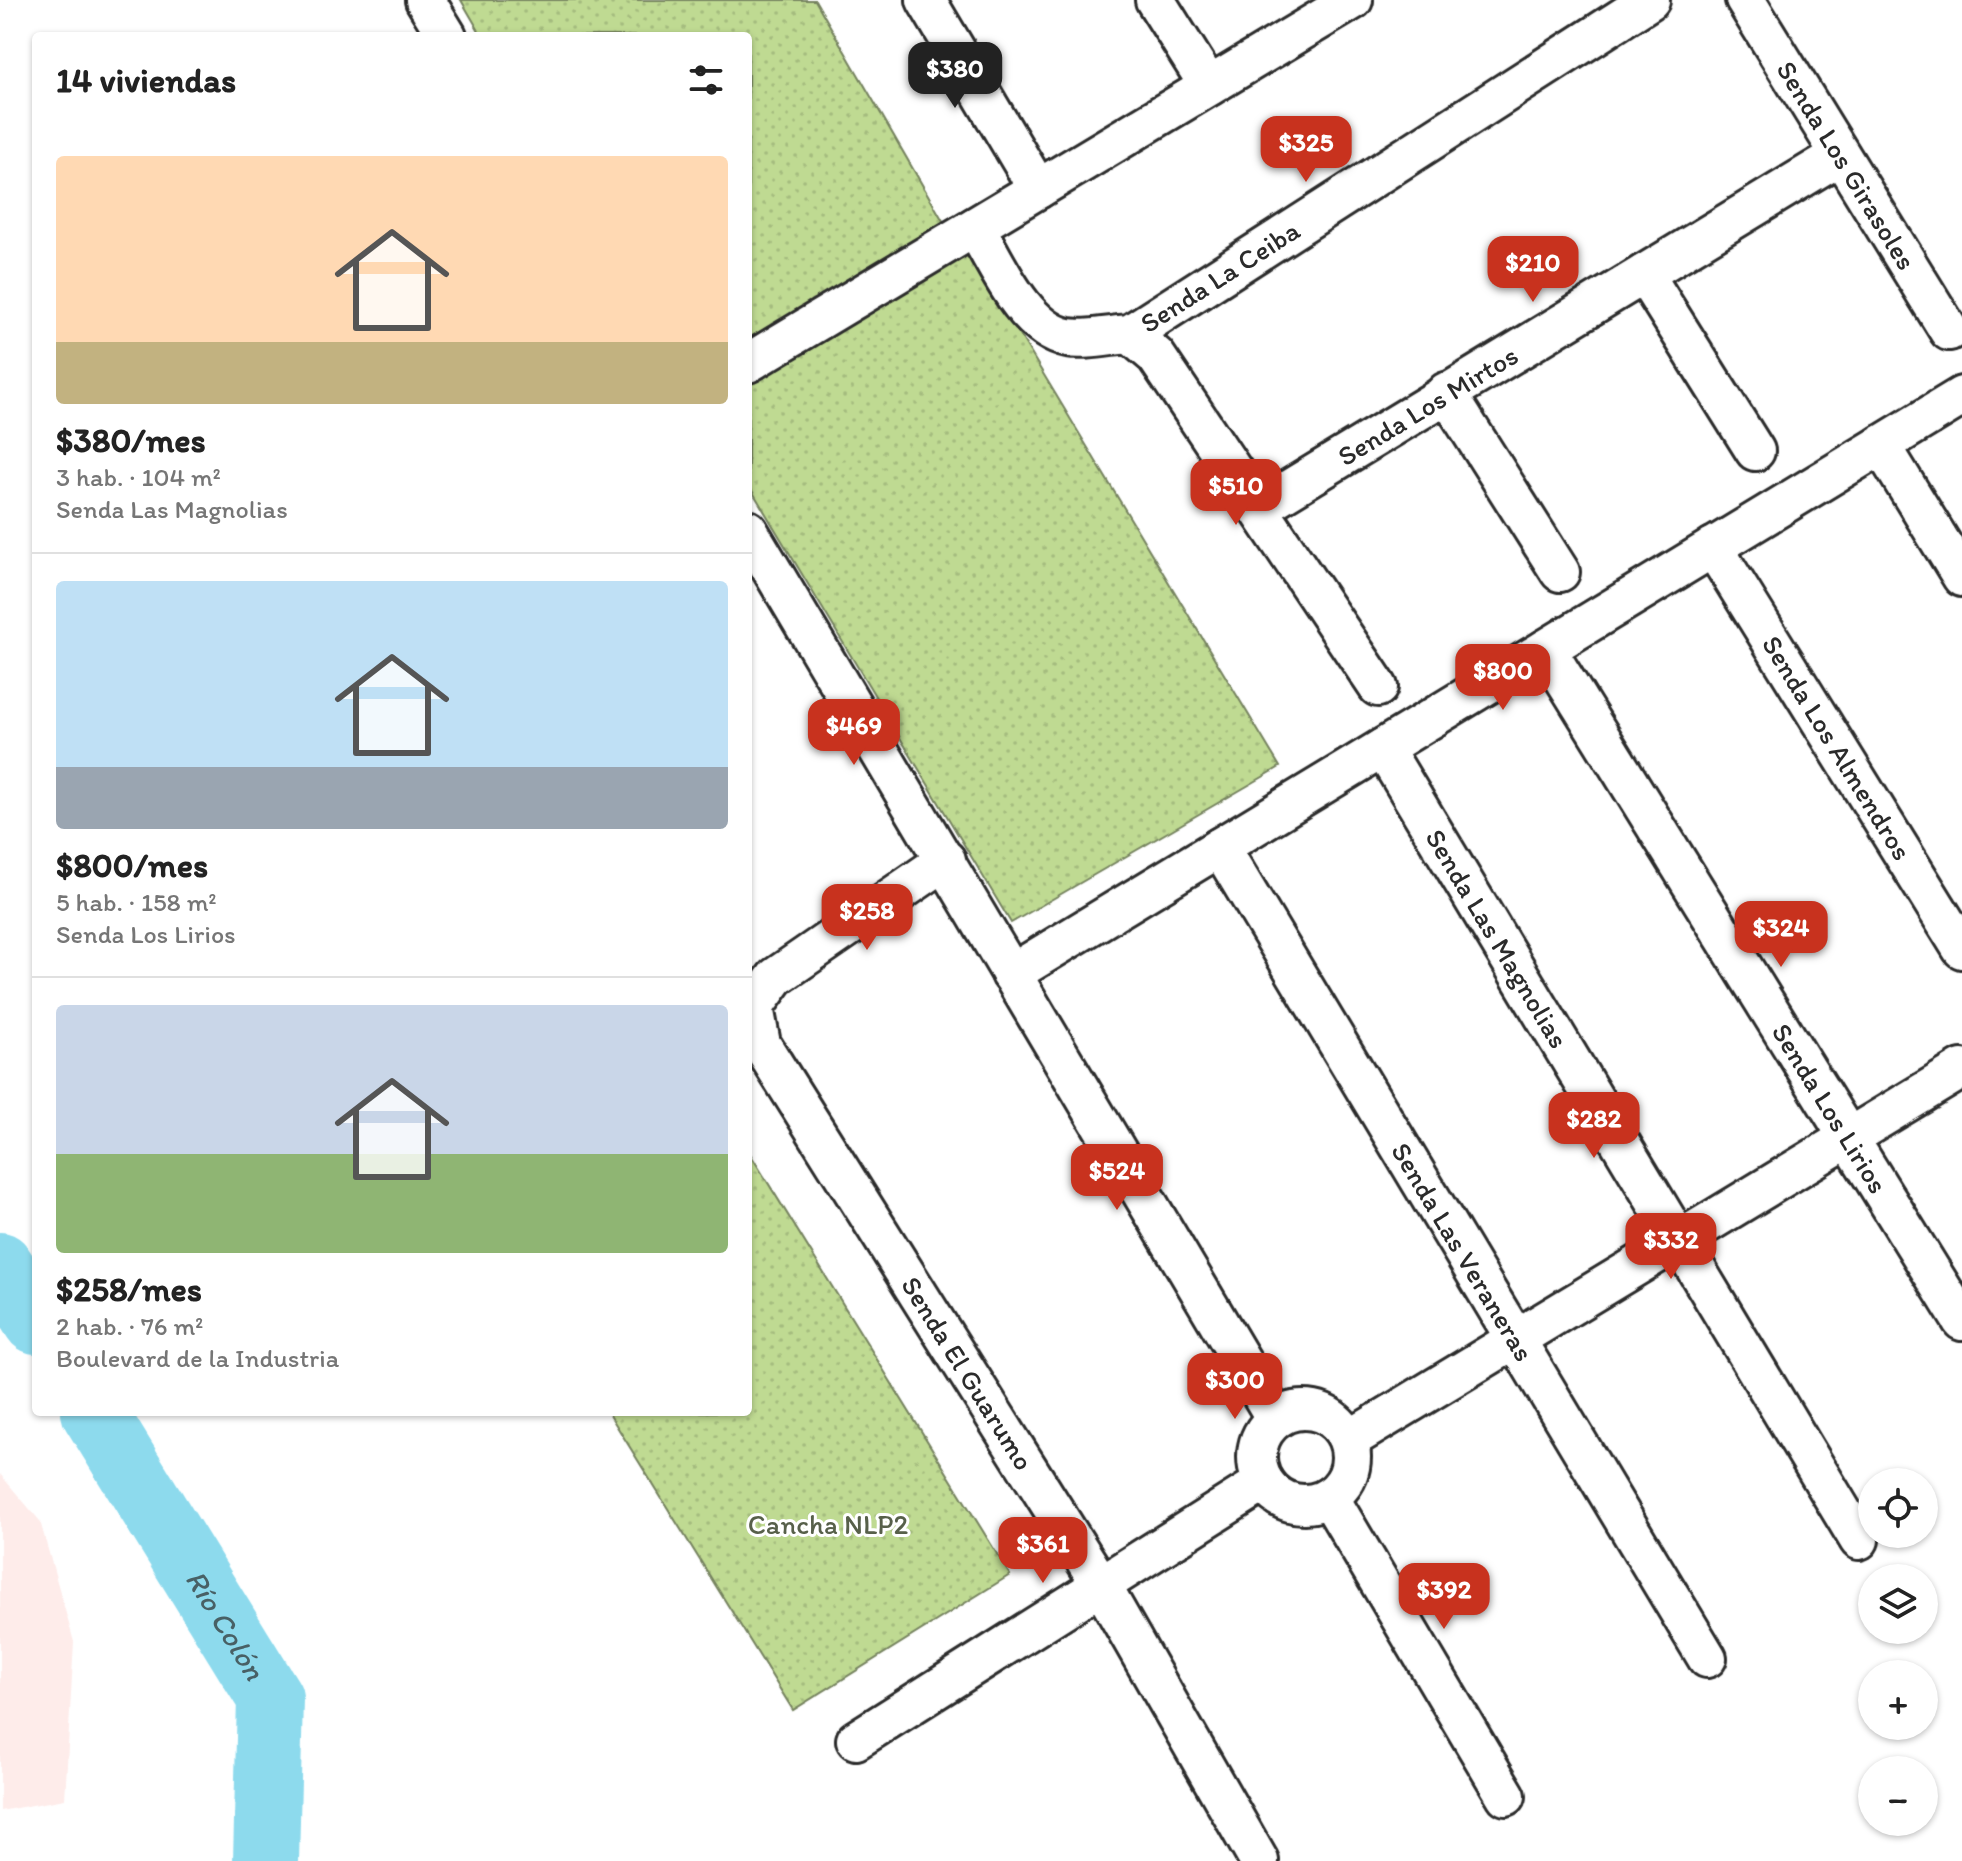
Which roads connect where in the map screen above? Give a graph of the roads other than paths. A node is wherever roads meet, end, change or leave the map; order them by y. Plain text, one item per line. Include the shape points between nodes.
1 (425, 0) edge
2 (926, 0) edge
3 (1155, 0) edge
4 (1353, 0) edge
5 (1650, 0) edge
6 (1745, 0) edge
7 (445, 32) edge
8 (1209, 86) junction
9 (1840, 155) junction
10 (1038, 189) junction
11 (975, 227) junction
12 (1644, 274) junction
13 (1949, 331) dead end
14 (1130, 334) junction
15 (752, 361) edge
16 (1446, 392) junction
17 (1962, 396) edge
18 (1881, 445) junction
19 (1755, 451) dead end
20 (1260, 507) junction
21 (752, 537) edge
22 (1713, 547) junction
23 (1560, 572) dead end
24 (1962, 577) edge
25 (1546, 649) junction
26 (1378, 687) dead end
27 (1383, 748) junction
28 (1220, 847) junction
29 (946, 860) junction
30 (1962, 949) edge
31 (1011, 974) junction
32 (1962, 1069) edge
33 (1849, 1137) junction
34 (1679, 1241) junction
35 (1962, 1321) edge
36 (1515, 1339) junction
37 (1276, 1419) junction
38 (1349, 1440) junction
39 (1264, 1482) junction
40 (1329, 1497) junction
41 (1858, 1538) edge
42 (1101, 1585) junction
43 (1707, 1658) dead end
44 (856, 1740) dead end
45 (1506, 1796) dead end
46 (1259, 1861) edge

1 - 7 street
2 - 10 street
3 - 8 street
4 - 8 street
5 - 14 street, Senda La Ceiba
6 - 9 street, Senda Los Girasoles
8 - 10 street
9 - 12 street, Senda Los Mirtos
9 - 13 street, Senda Los Girasoles
10 - 11 street
11 - 14 street, Senda La Ceiba via 1019,302 1043,327 1068,338
11 - 15 street
12 - 16 street, Senda Los Mirtos
12 - 19 street
14 - 20 street via 1156,356
16 - 20 street, Senda Los Mirtos
16 - 23 street
17 - 18 street
18 - 22 street
18 - 24 street
20 - 26 street
21 - 29 street
22 - 25 street
22 - 30 street, Senda Los Almendros
25 - 27 street
25 - 33 street, Senda Los Lirios
27 - 28 street
27 - 34 street, Senda Las Magnolias
28 - 31 street
28 - 36 street, Senda Las Veraneras
29 - 31 street
29 - 42 street, Senda El Guarumo via 776,977 754,1007 761,1044
31 - 37 street
32 - 33 street
33 - 34 street
33 - 35 street, Senda Los Lirios
34 - 36 street
34 - 41 street, Senda Las Magnolias
36 - 38 street
36 - 43 street, Senda Las Veraneras
37 - 38 street via 1303,1409 1317,1411 1341,1427
37 - 39 street via 1266,1429 1257,1455
38 - 40 street via 1351,1466
39 - 40 street via 1293,1503
39 - 42 street
40 - 45 street
42 - 44 street
42 - 46 street, Senda El Guarumo

